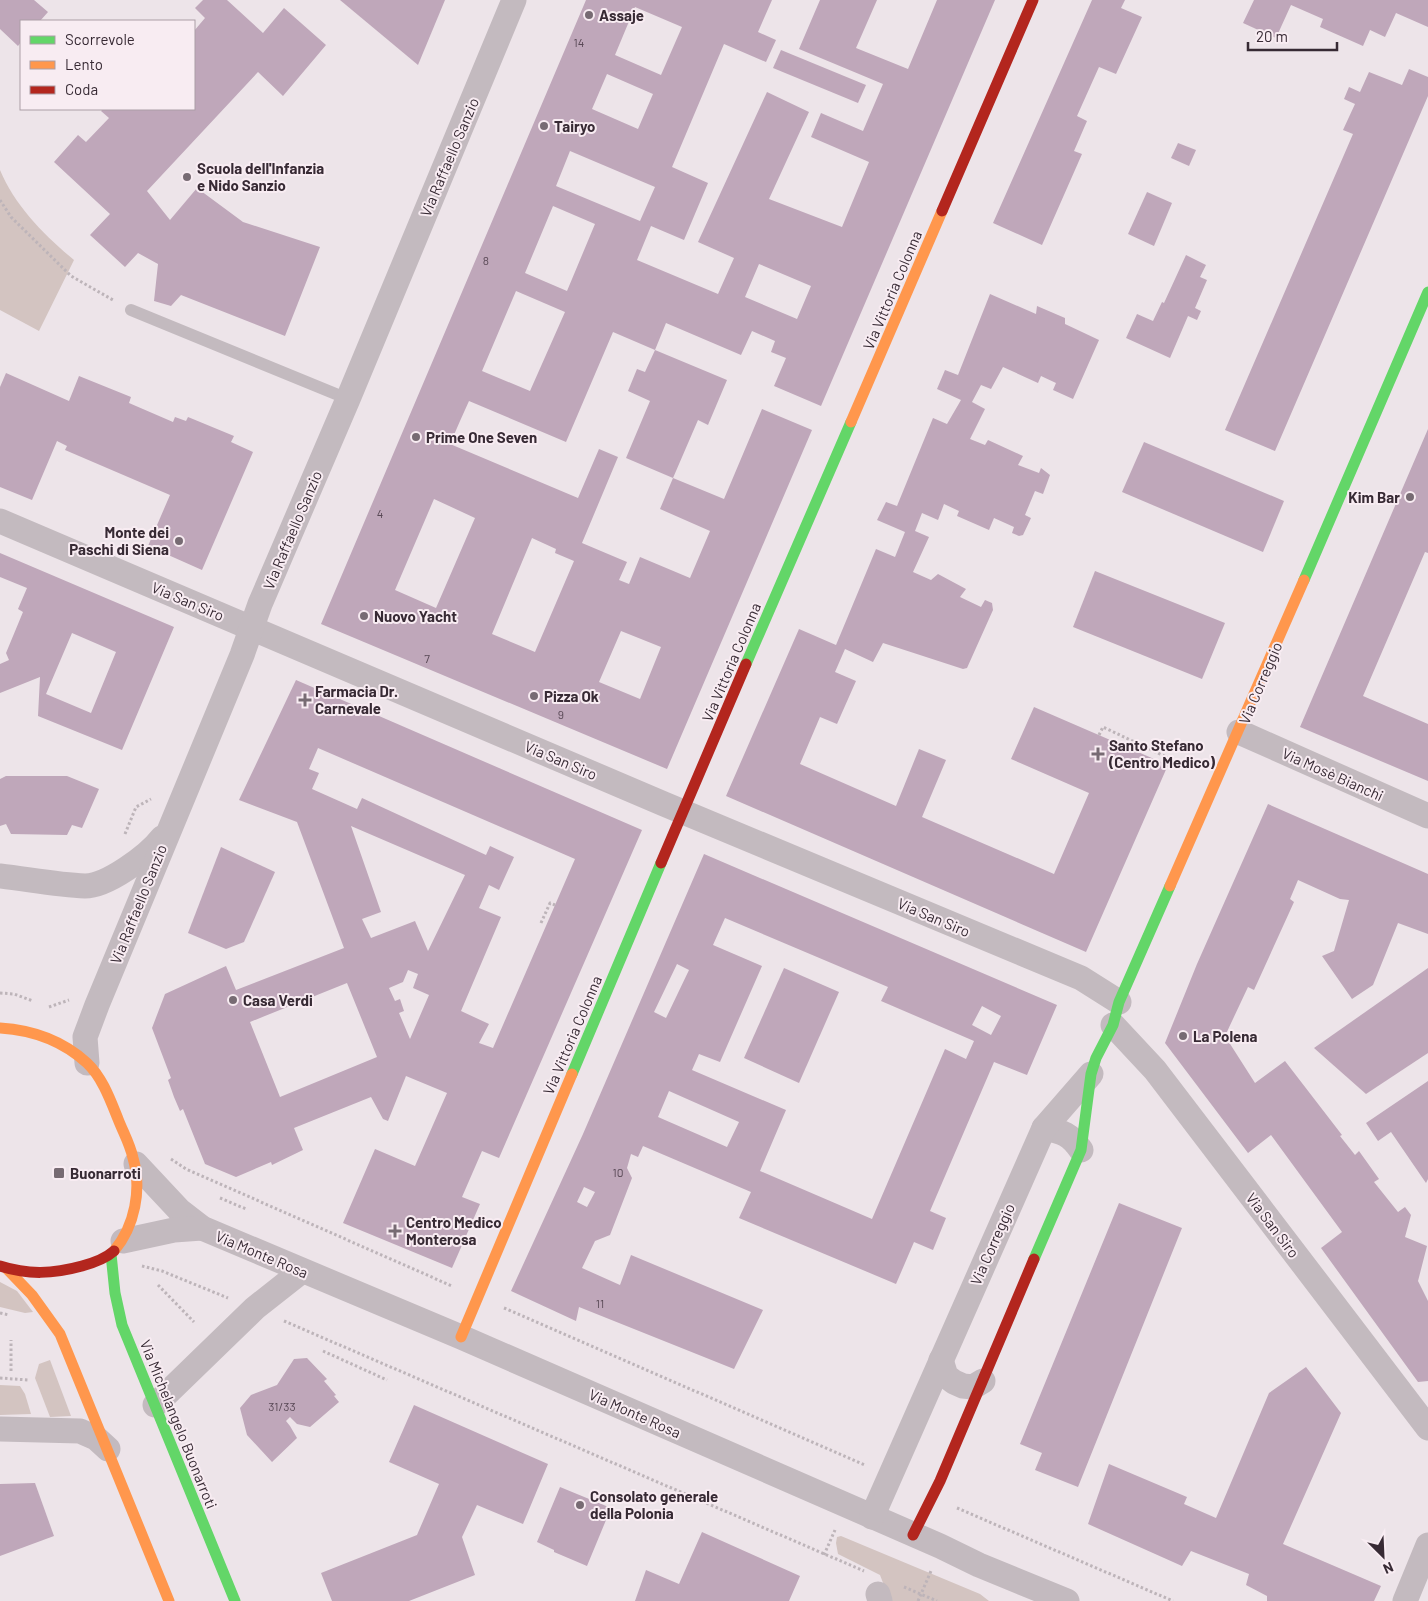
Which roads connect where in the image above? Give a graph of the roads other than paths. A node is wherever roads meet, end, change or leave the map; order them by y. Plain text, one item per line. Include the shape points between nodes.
1 (514, 0) edge
2 (1033, 0) edge
3 (1428, 292) edge
4 (131, 310) road end
5 (348, 399) junction
6 (0, 521) edge
7 (252, 628) junction
8 (1239, 732) junction
9 (682, 812) junction
10 (1428, 816) edge
11 (169, 828) junction
12 (0, 876) edge
13 (1116, 1014) junction
14 (0, 1028) edge
15 (87, 1064) junction
16 (1091, 1074) junction
17 (1044, 1128) junction
18 (1081, 1150) junction
19 (136, 1164) junction
20 (202, 1228) junction
21 (117, 1248) junction
22 (4, 1268) edge
23 (302, 1271) junction
24 (461, 1338) junction
25 (941, 1360) junction
26 (983, 1381) junction
27 (156, 1406) junction
28 (1428, 1428) edge
29 (0, 1429) edge
30 (103, 1438) junction
31 (872, 1517) junction
32 (913, 1535) junction
33 (1428, 1545) edge
34 (1035, 1595) edge
35 (169, 1601) edge
36 (235, 1601) edge
37 (1067, 1601) edge
38 (1405, 1601) edge

1 - 5 street, Via Raffaello Sanzio
2 - 9 street, Via Vittoria Colonna
3 - 8 street, Via Correggio
4 - 5 lane
5 - 7 street, Via Raffaello Sanzio
6 - 7 street, Via San Siro
7 - 9 street, Via San Siro
7 - 11 street, Via Raffaello Sanzio
8 - 10 street, Via Mosè Bianchi
8 - 13 street, Via Correggio
9 - 13 street, Via San Siro via 1081,978
9 - 24 street, Via Vittoria Colonna
11 - 12 street via 154,849 100,883 86,886
11 - 15 street, Via Raffaello Sanzio via 85,1037
13 - 16 street, Via Correggio
13 - 28 street, Via San Siro via 1155,1070
14 - 15 street via 18,1028 57,1041
15 - 19 street via 109,1095
16 - 17 street, Via Correggio
16 - 18 street, Via Correggio
17 - 18 street via 1073,1139
17 - 25 street, Via Correggio
18 - 26 street, Via Correggio
19 - 20 street, Via Monte Rosa via 180,1211
19 - 21 street via 133,1214
20 - 21 street, Via Monte Rosa via 174,1230
20 - 23 street, Via Monte Rosa
21 - 22 street via 81,1267 58,1272 34,1273
21 - 27 street, Via Michelangelo Buonarroti via 119,1315
22 - 30 street via 32,1295 60,1334
23 - 24 street, Via Monte Rosa
23 - 27 street via 255,1308
24 - 31 street, Via Monte Rosa
25 - 26 street via 946,1376 954,1382 973,1387
25 - 31 street, Via Correggio
26 - 32 street, Via Correggio
27 - 36 street, Via Michelangelo Buonarroti
29 - 30 street via 80,1431
30 - 35 street
31 - 32 street, Via Monte Rosa
32 - 34 street, Via Monte Rosa
33 - 38 street
34 - 37 street, Via Monte Rosa

